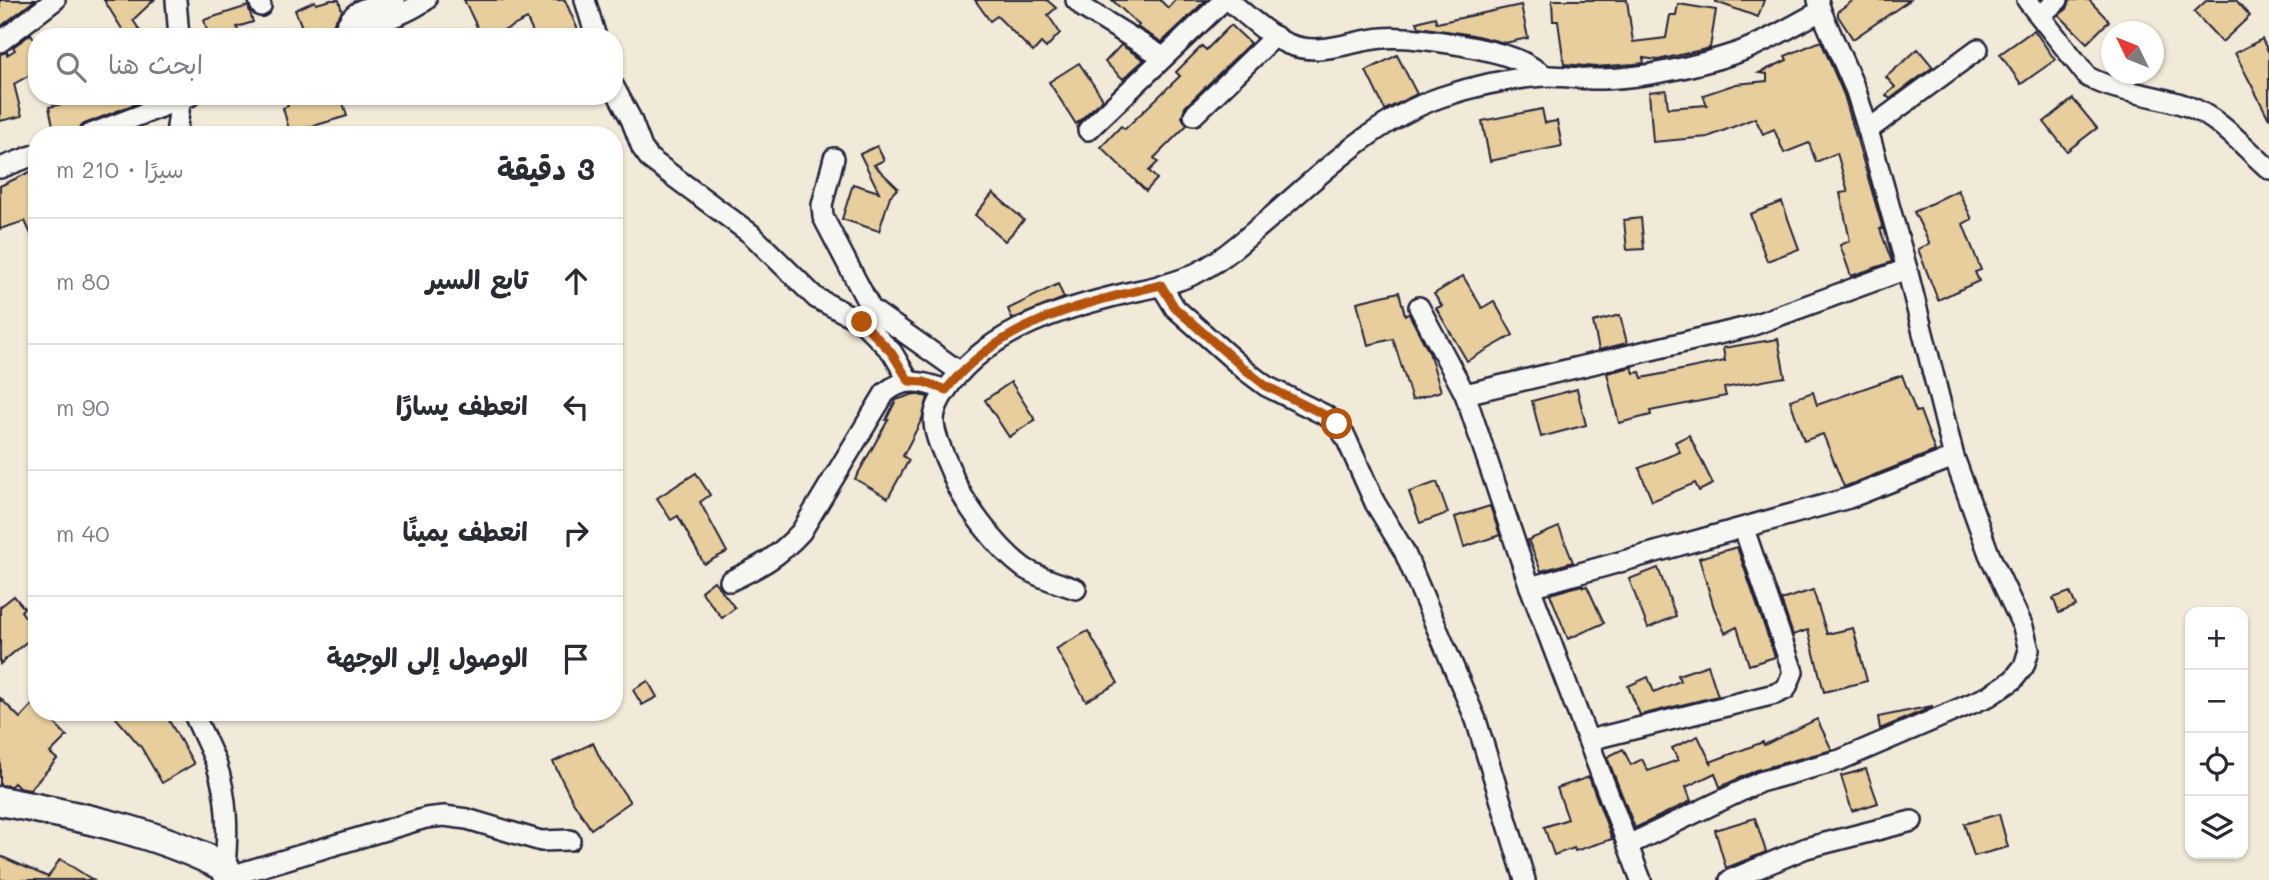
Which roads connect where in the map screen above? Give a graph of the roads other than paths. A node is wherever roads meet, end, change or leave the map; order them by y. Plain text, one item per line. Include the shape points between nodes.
1 (55, 0) edge
2 (395, 0) edge
3 (426, 0) edge
4 (585, 0) edge
5 (1076, 0) edge
6 (1226, 0) edge
7 (2027, 0) edge
8 (2059, 0) edge
9 (174, 1) edge
10 (1819, 6) edge
11 (2040, 15) junction
12 (177, 28) edge
13 (344, 28) edge
14 (362, 28) edge
15 (593, 28) edge
16 (1275, 36) junction
17 (0, 43) edge
18 (1978, 49) dead end
19 (1163, 57) junction
20 (1546, 76) junction
21 (623, 103) edge
22 (164, 105) edge
23 (182, 105) edge
24 (1194, 115) dead end
25 (111, 126) edge
26 (178, 126) edge
27 (1088, 130) dead end
28 (1868, 130) junction
29 (28, 157) edge
30 (834, 158) dead end
31 (0, 168) edge
32 (2269, 169) edge
33 (1907, 269) junction
34 (1161, 285) junction
35 (1419, 307) dead end
36 (960, 372) junction
37 (909, 381) junction
38 (946, 390) junction
39 (1465, 394) junction
40 (1954, 457) junction
41 (1744, 529) junction
42 (730, 581) dead end
43 (1530, 587) junction
44 (1076, 589) dead end
45 (197, 721) edge
46 (1589, 740) junction
47 (0, 801) edge
48 (1912, 821) dead end
49 (570, 840) dead end
50 (1628, 845) junction
51 (228, 874) edge
52 (1525, 880) edge
53 (1641, 880) edge
54 (1730, 880) edge

1 - 17 street
2 - 13 street via 358,10
3 - 14 street
4 - 15 street
5 - 19 street
6 - 16 street
6 - 19 street
7 - 11 street
8 - 11 street
9 - 12 street
10 - 20 street via 1738,52 1693,64 1602,79
10 - 28 street
11 - 32 street via 2088,77 2204,113
16 - 20 street via 1294,46 1322,50 1382,38 1447,44 1509,57
16 - 24 street
18 - 28 street
19 - 27 street
20 - 34 street via 1487,84 1439,98 1401,116 1326,169 1233,250 1181,281
21 - 37 street via 650,159 751,234 816,298 862,322 891,352
22 - 25 street
23 - 26 street
28 - 33 street
29 - 31 street
30 - 36 street via 823,217 862,296 871,309
33 - 39 street via 1748,327
33 - 40 street
34 - 36 street via 1080,304 1014,331
34 - 52 street via 1175,308 1247,371 1266,386 1325,415 1346,438 1375,503 1404,551 1476,720
35 - 39 street
36 - 38 street
37 - 38 street
37 - 42 street via 886,393 801,532 769,562
38 - 44 street via 934,421 965,499 1013,559 1031,572
39 - 43 street
40 - 41 street via 1849,498
40 - 50 street via 2029,650 2013,680 1989,696 1840,760 1760,782
41 - 43 street
41 - 46 street via 1793,672 1786,689
43 - 46 street
45 - 51 street via 216,764 226,803
46 - 50 street
47 - 51 main road via 95,820 178,845
48 - 54 street via 1806,848
49 - 51 street via 541,841 467,818 444,816 397,824
50 - 53 street

